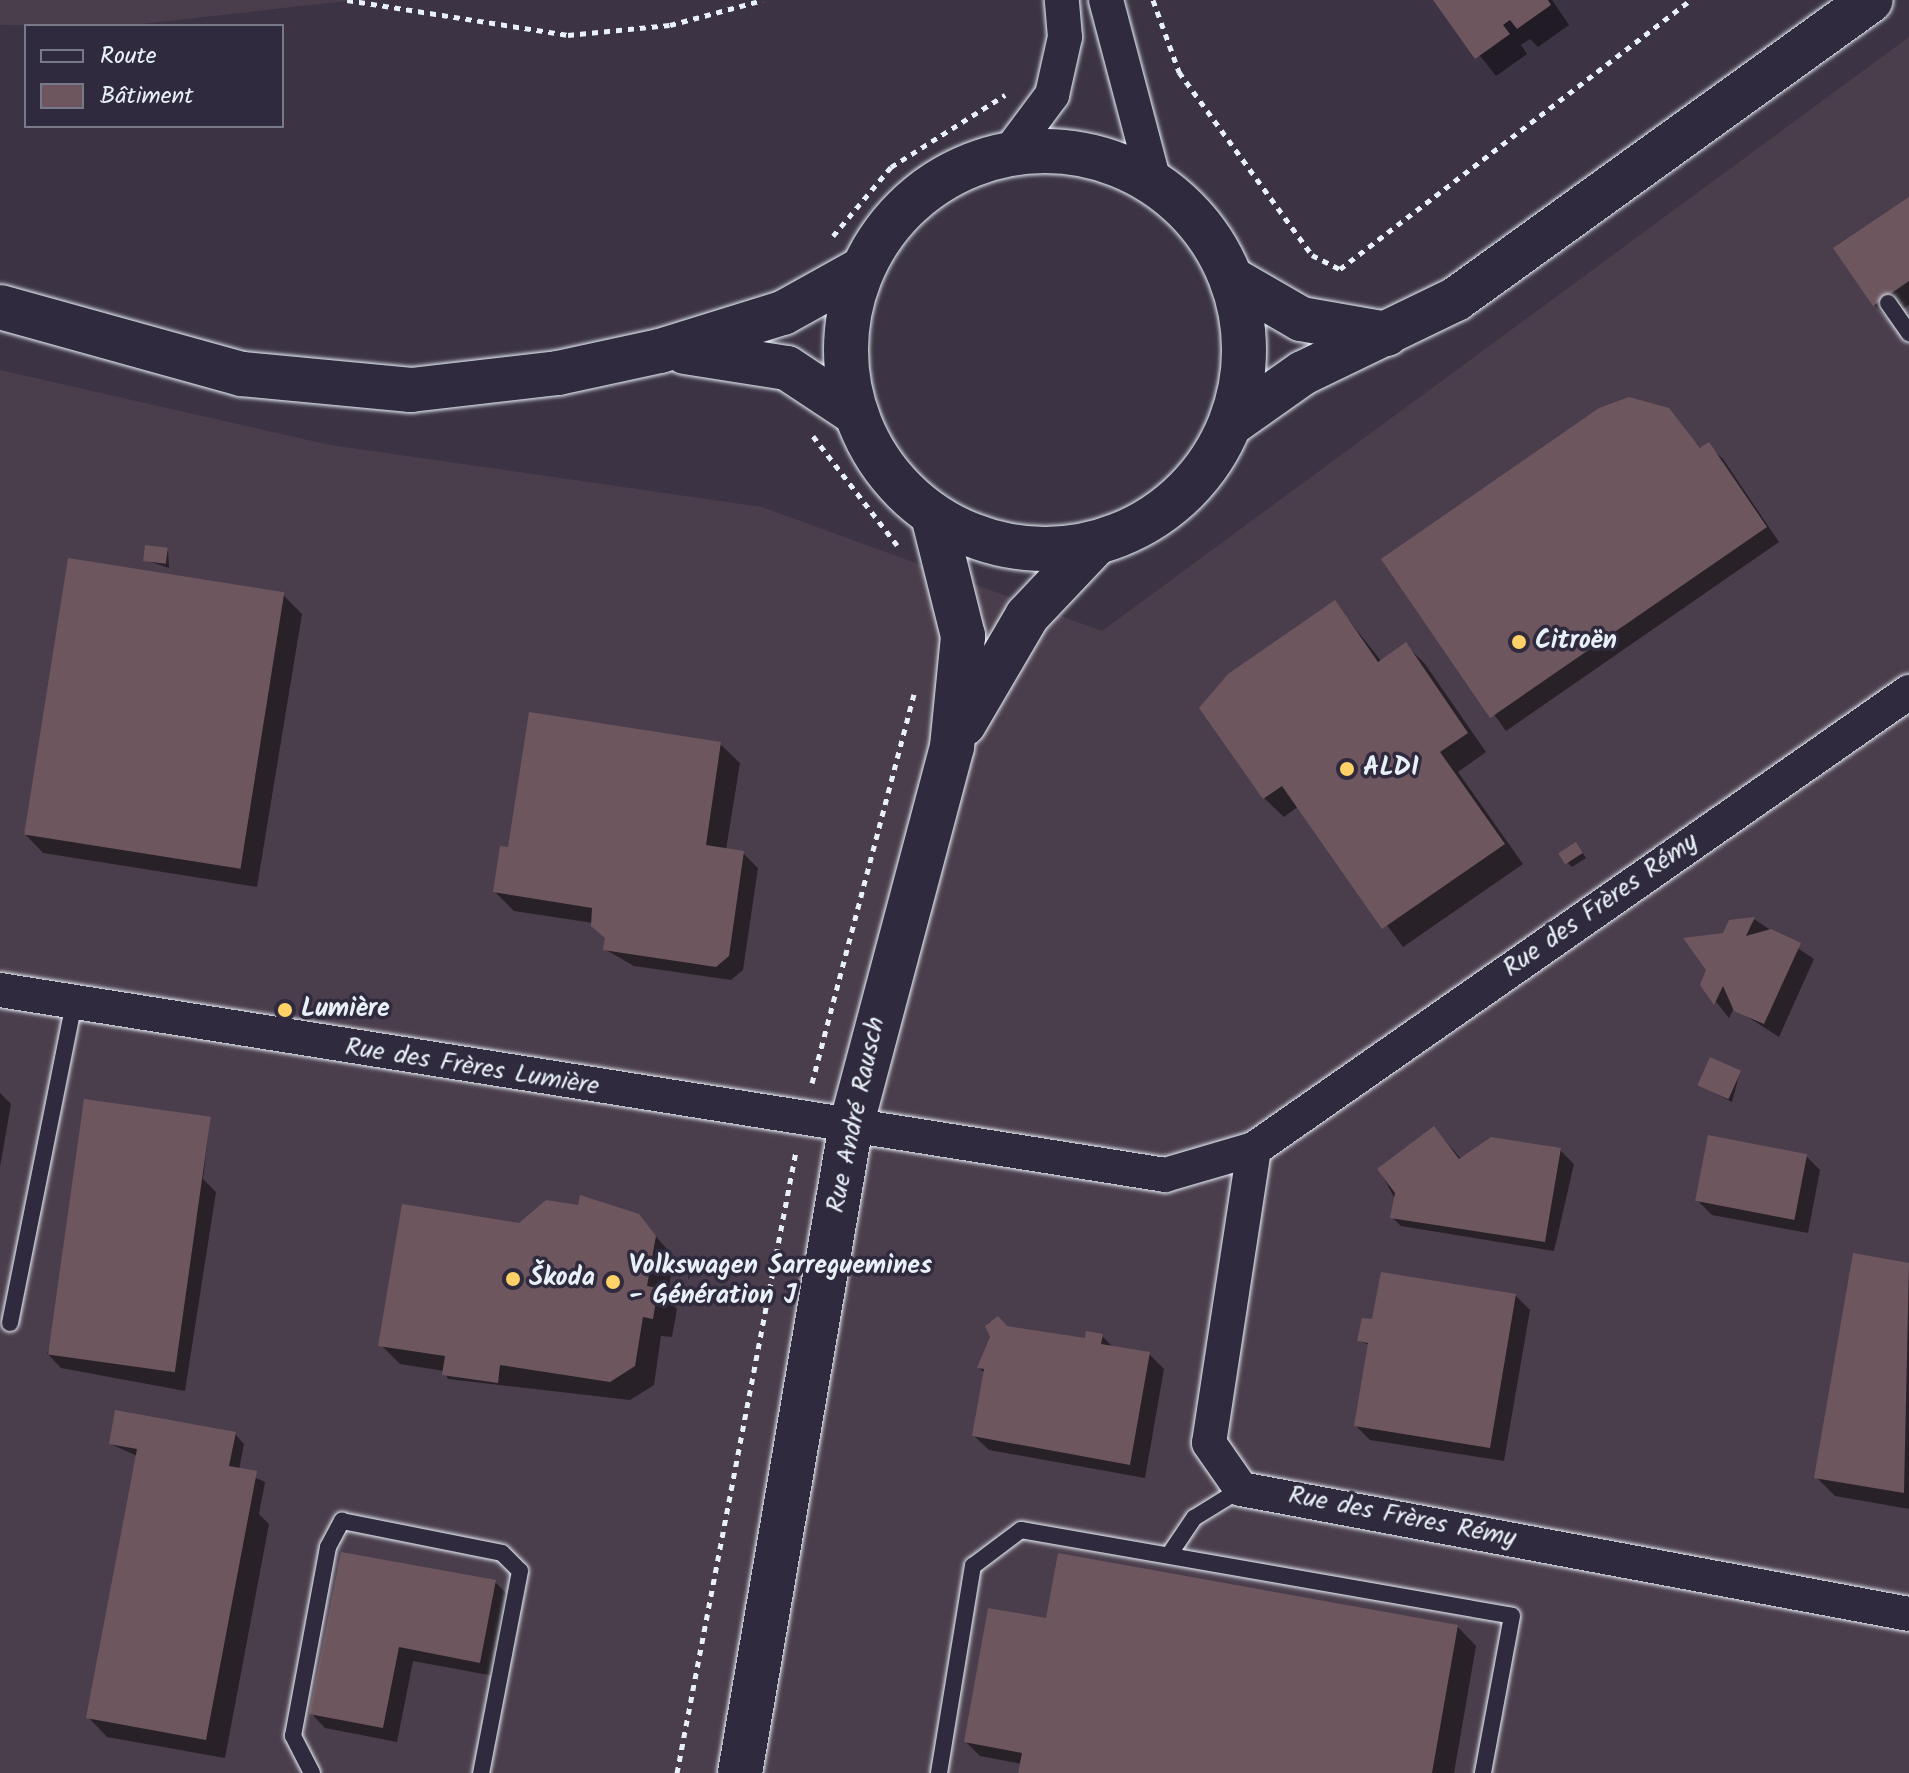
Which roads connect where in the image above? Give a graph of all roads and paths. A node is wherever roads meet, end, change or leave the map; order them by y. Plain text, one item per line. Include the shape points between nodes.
1 (347, 0) edge
2 (763, 0) edge
3 (1062, 0) edge
4 (1106, 0) edge
5 (1153, 0) edge
6 (1690, 0) edge
7 (1871, 0) edge
8 (1015, 88) dead end
9 (1008, 154) junction
10 (1154, 182) junction
11 (825, 246) dead end
12 (862, 269) junction
13 (1232, 279) junction
14 (1888, 303) dead end
15 (0, 307) edge
16 (1909, 333) edge
17 (1387, 334) junction
18 (660, 351) junction
19 (855, 413) junction
20 (1232, 423) junction
21 (808, 430) dead end
22 (933, 516) junction
23 (1095, 544) junction
24 (905, 554) dead end
25 (917, 683) dead end
26 (1909, 692) edge
27 (952, 747) junction
28 (0, 990) edge
29 (74, 1002) junction
30 (801, 1122) junction
31 (850, 1130) junction
32 (1254, 1149) junction
33 (10, 1323) dead end
34 (1241, 1489) junction
35 (1169, 1555) junction
36 (1909, 1614) edge
37 (312, 1773) edge
38 (481, 1773) edge
39 (677, 1773) edge
40 (740, 1773) edge
41 (939, 1773) edge
42 (1483, 1773) edge

1 - 2 path via 568,35 670,25
3 - 9 street via 1065,37 1052,95
4 - 10 street
5 - 6 path via 1179,72 1312,255 1340,269
7 - 17 main road via 1456,299
8 - 11 path via 891,167
9 - 10 main road via 1058,151 1108,160
9 - 12 main road via 962,168 921,193 887,228
10 - 13 main road via 1187,208
12 - 18 main road via 783,313
12 - 19 main road via 845,340
13 - 17 main road via 1301,319
13 - 20 main road via 1246,351
14 - 16 lane
15 - 18 main road via 242,374 332,388 479,384
17 - 20 main road via 1303,373
18 - 19 main road via 787,368
19 - 22 main road via 874,453
20 - 23 main road via 1215,457 1173,504
21 - 24 path
22 - 23 main road via 1011,547
22 - 27 main road, Rue André Rausch via 963,636
23 - 27 main road, Rue André Rausch via 1005,647
25 - 30 path
26 - 32 street, Rue des Frères Rémy
27 - 31 main road, Rue André Rausch
28 - 29 street, Rue des Frères Lumière
29 - 30 street, Rue des Frères Lumière
29 - 33 lane
30 - 31 street, Rue des Frères Lumière
30 - 39 path
31 - 32 street, Rue des Frères Rémy via 1165,1175
31 - 40 main road, Rue André Rausch
32 - 34 street via 1209,1443
34 - 35 lane via 1194,1518
34 - 36 street, Rue des Frères Rémy
35 - 41 lane via 1021,1530 973,1566
35 - 42 lane via 1512,1616
37 - 38 lane via 293,1736 328,1547 342,1521 502,1553 520,1571

